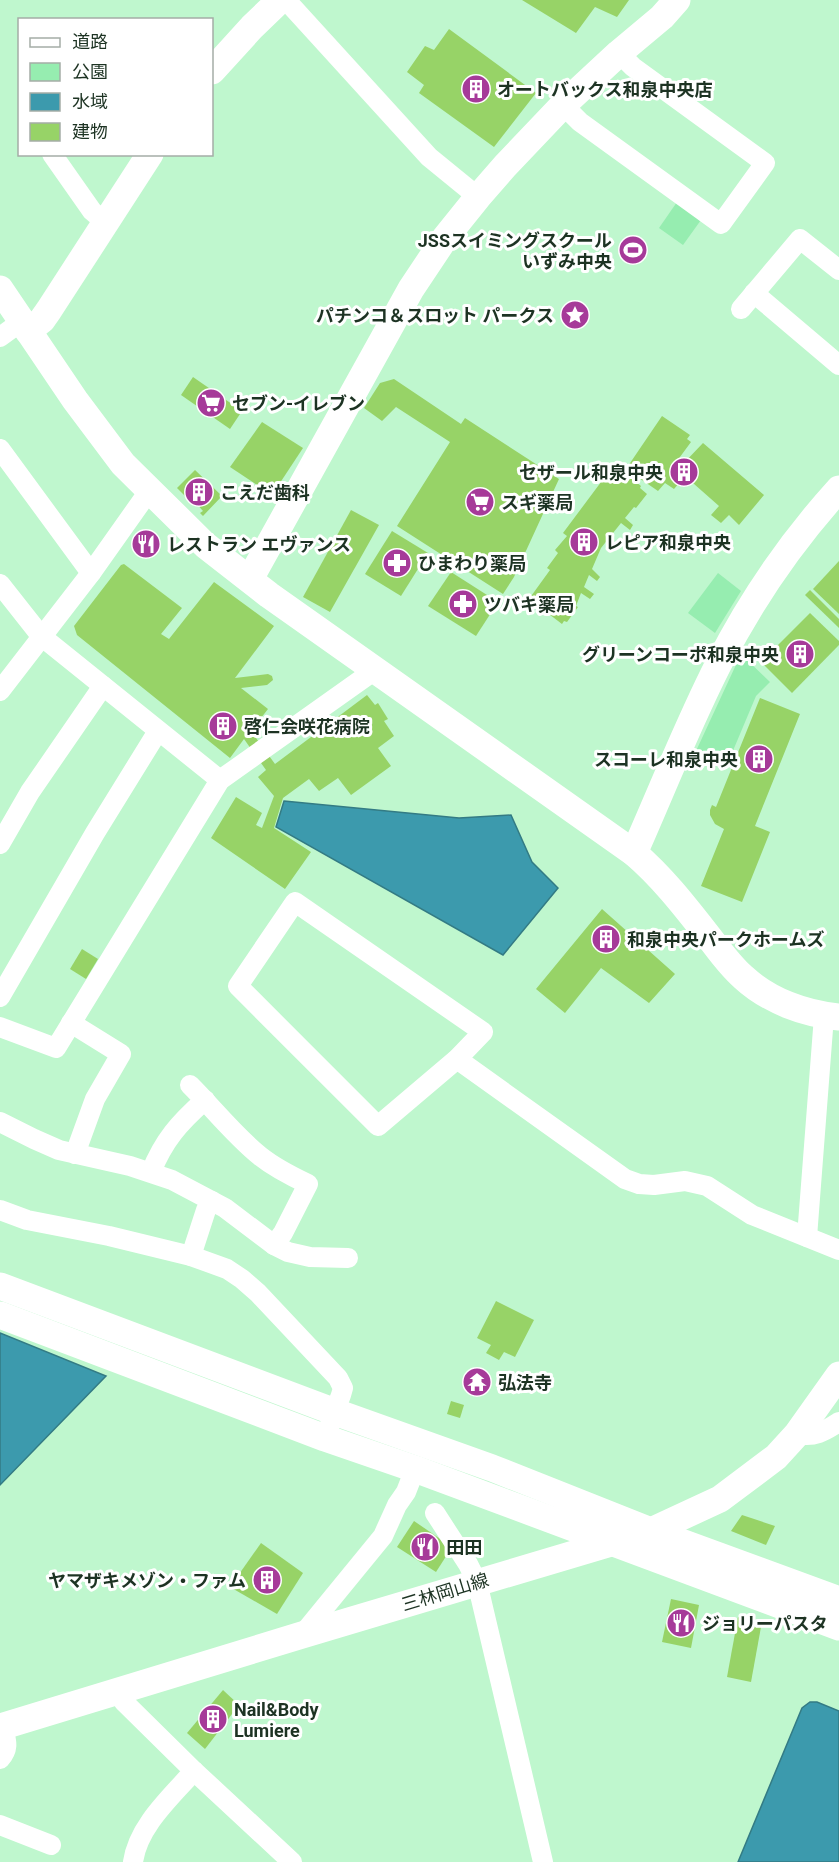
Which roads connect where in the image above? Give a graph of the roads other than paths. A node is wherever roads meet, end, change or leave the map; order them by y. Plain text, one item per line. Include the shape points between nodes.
1 (280, 0) edge
2 (286, 0) edge
3 (676, 0) edge
4 (619, 53) junction
5 (213, 70) edge
6 (563, 105) junction
7 (149, 156) edge
8 (46, 157) edge
9 (478, 197) junction
10 (106, 223) junction
11 (839, 270) edge
12 (0, 289) edge
13 (754, 293) junction
14 (741, 309) dead end
15 (25, 326) junction
16 (0, 337) edge
17 (839, 365) edge
18 (0, 449) edge
19 (839, 489) edge
20 (149, 491) junction
21 (91, 573) junction
22 (250, 579) junction
23 (0, 584) edge
24 (41, 636) junction
25 (375, 670) junction
26 (103, 687) junction
27 (0, 691) edge
28 (158, 731) junction
29 (220, 780) junction
30 (0, 844) edge
31 (634, 853) junction
32 (0, 997) edge
33 (831, 1016) edge
34 (71, 1023) junction
35 (0, 1027) edge
36 (457, 1059) junction
37 (190, 1085) dead end
38 (205, 1100) junction
39 (0, 1122) edge
40 (75, 1154) junction
41 (151, 1173) junction
42 (212, 1201) junction
43 (0, 1210) edge
44 (807, 1236) junction
45 (274, 1245) junction
46 (839, 1250) edge
47 (191, 1256) junction
48 (348, 1258) dead end
49 (0, 1286) edge
50 (0, 1315) edge
51 (839, 1375) edge
52 (335, 1412) junction
53 (839, 1422) edge
54 (797, 1434) junction
55 (325, 1438) junction
56 (415, 1469) junction
57 (435, 1513) dead end
58 (651, 1531) junction
59 (614, 1543) junction
60 (477, 1582) junction
61 (839, 1600) edge
62 (839, 1627) edge
63 (302, 1635) junction
64 (121, 1690) junction
65 (1, 1727) edge
66 (0, 1759) edge
67 (194, 1771) junction
68 (0, 1825) edge
69 (51, 1845) dead end
70 (133, 1862) edge
71 (292, 1862) edge
72 (543, 1862) edge

1 - 5 street
2 - 9 street via 429,157
3 - 4 street
4 - 6 street
4 - 6 street via 765,163 721,224 580,122
6 - 9 street
7 - 10 street
8 - 10 street
9 - 22 street via 411,289
10 - 15 street via 50,310 42,320
11 - 13 street via 800,239
12 - 15 street
13 - 14 street
13 - 17 street
15 - 16 street
15 - 20 street via 123,464
18 - 21 street
19 - 31 street via 780,561 746,614 718,665
20 - 21 street
20 - 22 street via 205,545
21 - 24 street
22 - 25 street
23 - 24 street
24 - 26 street
24 - 27 street
25 - 29 street
25 - 31 street
26 - 28 street
26 - 30 street via 30,792
28 - 29 street
28 - 32 street
29 - 34 street
31 - 33 street via 744,978 796,1008
33 - 44 street
34 - 35 street via 56,1048
34 - 40 street via 121,1054 95,1099
36 - 36 street via 378,1126 238,986 296,902 483,1032
36 - 44 street via 625,1179 654,1185 696,1182 752,1215
37 - 38 street
38 - 41 street via 167,1138
38 - 45 street via 259,1155 308,1185
39 - 40 street
40 - 41 street
41 - 42 street
42 - 45 street
42 - 47 street
43 - 47 street via 27,1220
44 - 46 street
45 - 48 street via 310,1257
47 - 52 street via 214,1263 242,1279 338,1378 343,1388
49 - 52 street
50 - 55 street
51 - 54 street, 三林岡山線
52 - 55 street
52 - 58 street
53 - 54 street via 820,1434
54 - 58 street, 三林岡山線 via 776,1457 720,1500
55 - 56 street
56 - 59 street
56 - 63 street via 383,1536
57 - 60 street
58 - 59 street, 三林岡山線
58 - 61 street
59 - 60 street, 三林岡山線
59 - 62 street
60 - 63 street, 三林岡山線
60 - 72 street
63 - 64 street, 三林岡山線
64 - 65 street, 三林岡山線
64 - 67 street via 124,1702
65 - 66 street via 8,1745
67 - 70 street via 150,1822
67 - 71 street
68 - 69 street via 34,1828

